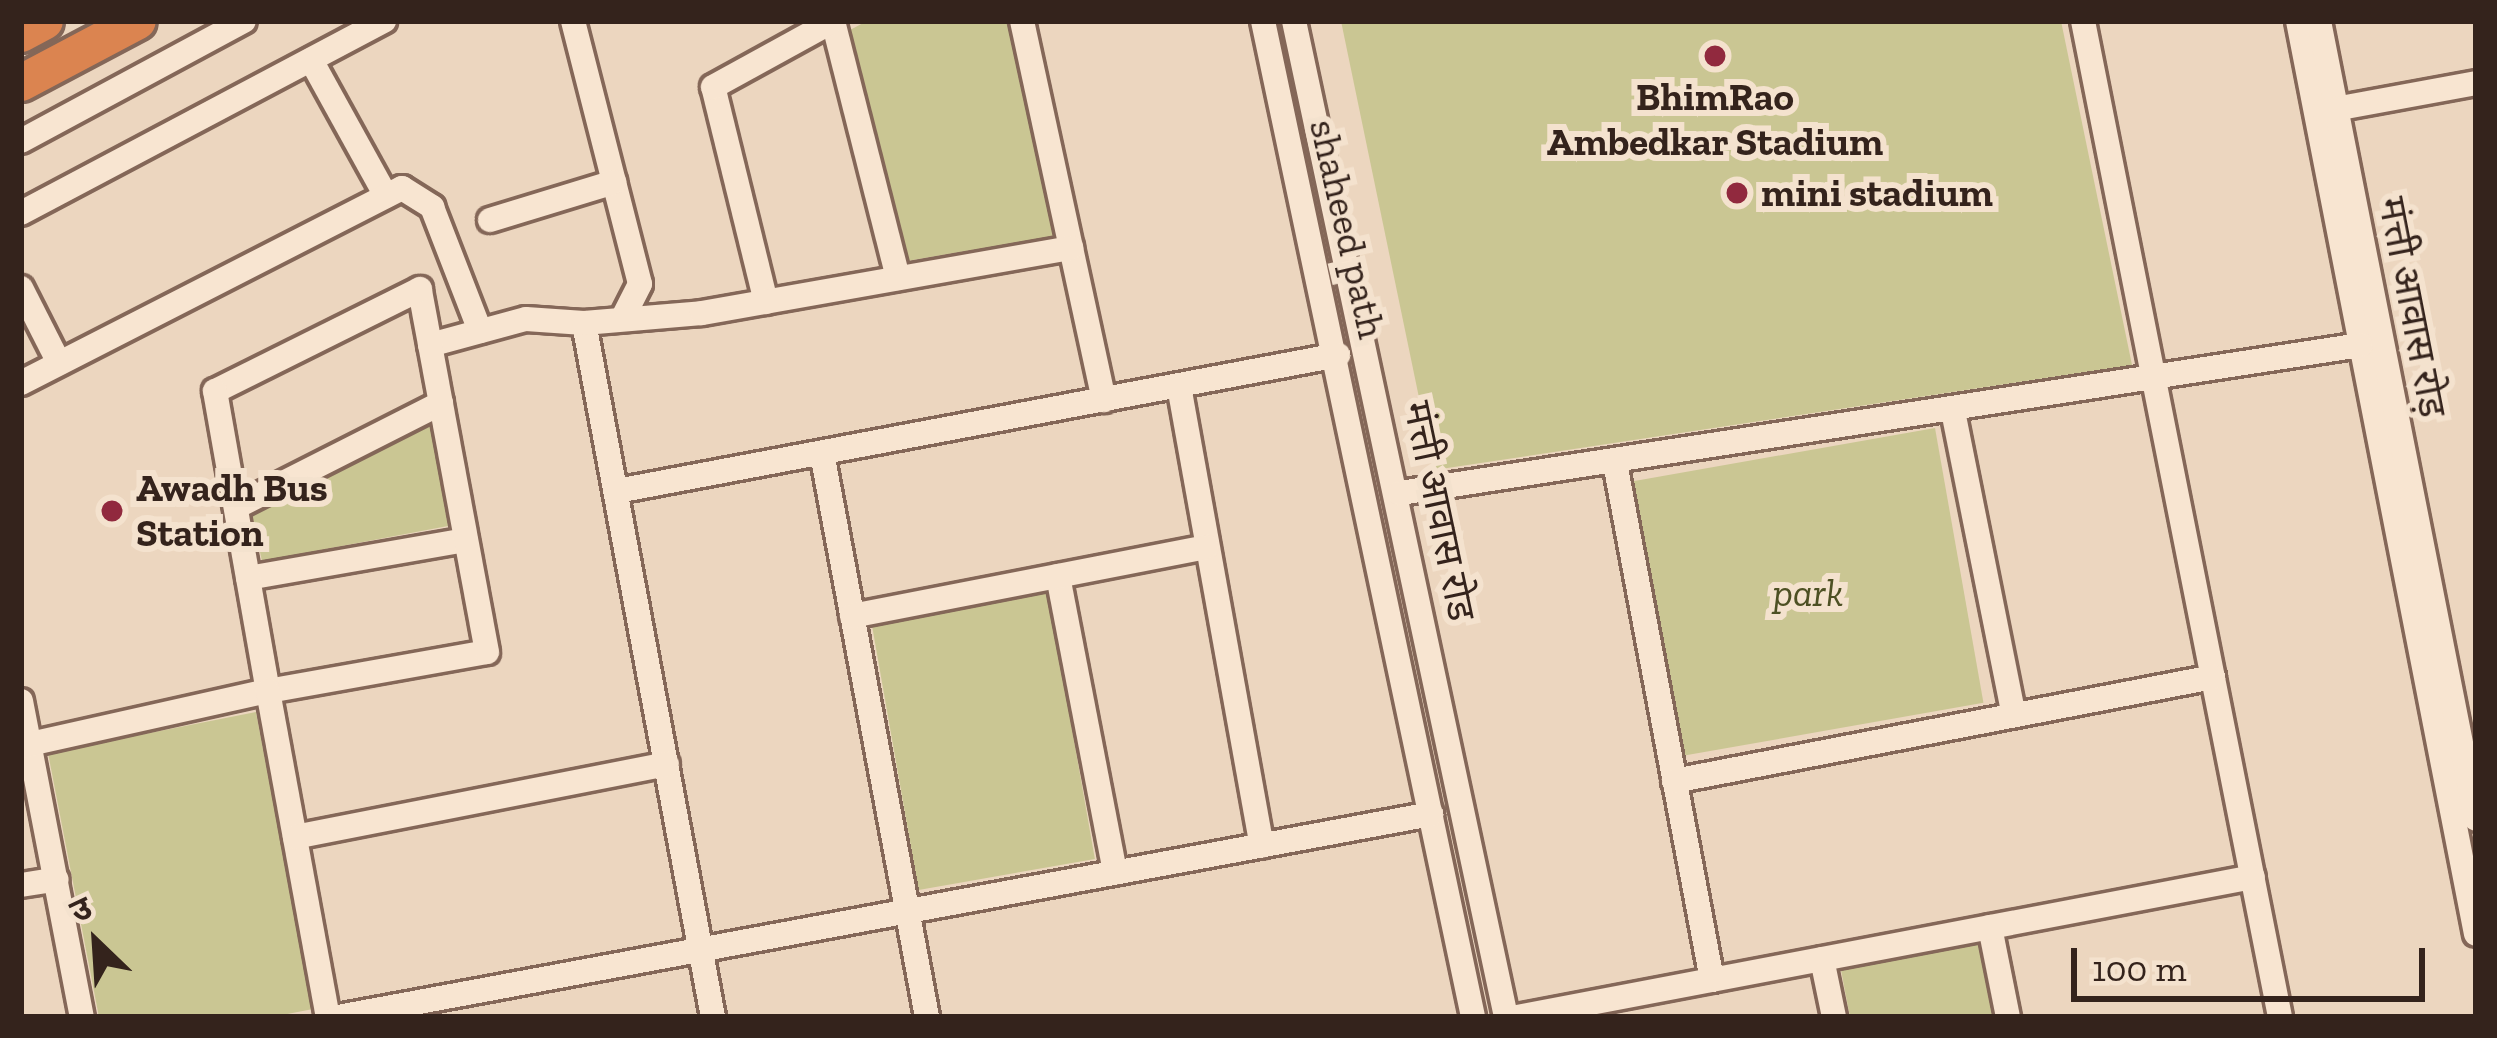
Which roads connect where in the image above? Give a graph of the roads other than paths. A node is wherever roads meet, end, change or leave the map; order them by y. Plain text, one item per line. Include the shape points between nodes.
1 (45, 21) edge
2 (138, 21) edge
3 (244, 21) edge
4 (384, 21) edge
5 (573, 21) edge
6 (833, 21) edge
7 (1022, 21) edge
8 (1263, 21) edge
9 (1294, 21) edge
10 (2083, 21) edge
11 (2299, 21) edge
12 (2319, 21) edge
13 (352, 28) edge
14 (21, 34) edge
15 (311, 60) junction
16 (21, 83) edge
17 (2476, 83) edge
18 (1311, 95) junction
19 (1282, 102) junction
20 (2326, 110) junction
21 (21, 141) edge
22 (614, 182) junction
23 (386, 196) junction
24 (21, 213) edge
25 (490, 220) dead end
26 (1071, 248) junction
27 (898, 278) junction
28 (21, 288) edge
29 (766, 302) junction
30 (624, 315) junction
31 (584, 323) junction
32 (480, 331) junction
33 (430, 345) junction
34 (2361, 345) junction
35 (1338, 356) junction
36 (58, 364) junction
37 (2154, 380) junction
38 (21, 383) edge
39 (1179, 386) junction
40 (1104, 400) junction
41 (441, 403) junction
42 (1953, 411) junction
43 (822, 453) junction
44 (1615, 463) junction
45 (616, 491) junction
46 (1400, 494) junction
47 (236, 508) junction
48 (466, 540) junction
49 (1206, 548) junction
50 (1058, 576) junction
51 (248, 578) junction
52 (852, 616) junction
53 (2213, 677) junction
54 (268, 691) junction
55 (21, 701) edge
56 (2014, 716) junction
57 (26, 745) edge
58 (667, 764) junction
59 (1674, 781) junction
60 (1432, 814) junction
61 (2476, 819) edge
62 (295, 838) junction
63 (1262, 846) junction
64 (1115, 873) junction
65 (2253, 877) junction
66 (57, 879) junction
67 (21, 886) edge
68 (2471, 888) edge
69 (907, 912) junction
70 (1990, 927) junction
71 (2476, 934) edge
72 (701, 950) junction
73 (1822, 959) junction
74 (1712, 980) junction
75 (1469, 1016) edge
76 (82, 1017) edge
77 (328, 1017) edge
78 (338, 1017) edge
79 (713, 1017) edge
80 (927, 1017) edge
81 (1506, 1017) edge
82 (1517, 1017) edge
83 (1834, 1017) edge
84 (2008, 1017) edge
85 (2281, 1017) edge

1 - 14 highway
2 - 16 highway
3 - 21 street
4 - 13 street
5 - 22 street
6 - 27 street
6 - 29 street via 713,86
7 - 26 street
8 - 19 street, shaheed path
9 - 18 street, मंत्ती आवास रोड
10 - 37 street
11 - 20 street
12 - 20 street, मंत्ती आवास रोड़
13 - 15 street
15 - 23 street
15 - 24 street
17 - 20 street
18 - 19 street
18 - 46 street, मंत्ती आवास रोड
19 - 35 street, shaheed path
20 - 34 street
20 - 61 street, मंत्ती आवास रोड़
22 - 25 street
22 - 30 street via 640,284
23 - 32 street via 403,188 433,207
23 - 36 street
26 - 27 street
26 - 40 street
27 - 29 street
28 - 36 street
29 - 30 street
30 - 31 street
31 - 32 street via 526,319
31 - 45 street
32 - 33 street
33 - 41 street
33 - 47 street via 420,290 215,391
34 - 37 street
34 - 68 street
35 - 39 street
35 - 60 street, shaheed path
36 - 38 street
37 - 42 street
37 - 53 street
39 - 40 street
39 - 49 street
40 - 43 street
41 - 47 street
41 - 48 street
42 - 44 street
42 - 56 street
43 - 45 street
43 - 52 street
44 - 46 street
44 - 59 street
45 - 58 street
46 - 81 street, मंत्ती आवास रोड
47 - 51 street
48 - 51 street
48 - 54 street via 488,652
49 - 50 street
49 - 63 street
50 - 52 street
50 - 64 street
51 - 54 street
52 - 69 street
53 - 56 street
53 - 65 street
54 - 57 street
54 - 62 street
55 - 57 street
56 - 59 street
57 - 66 street
58 - 62 street
58 - 72 street
59 - 74 street
60 - 63 street
60 - 75 street, shaheed path
62 - 77 street
63 - 64 street
64 - 69 street
65 - 70 street
65 - 85 street
66 - 67 street
66 - 76 street
68 - 71 street
69 - 72 street
69 - 80 street
70 - 73 street
70 - 84 street
72 - 78 street
72 - 79 street
73 - 74 street
73 - 83 street
74 - 82 street

